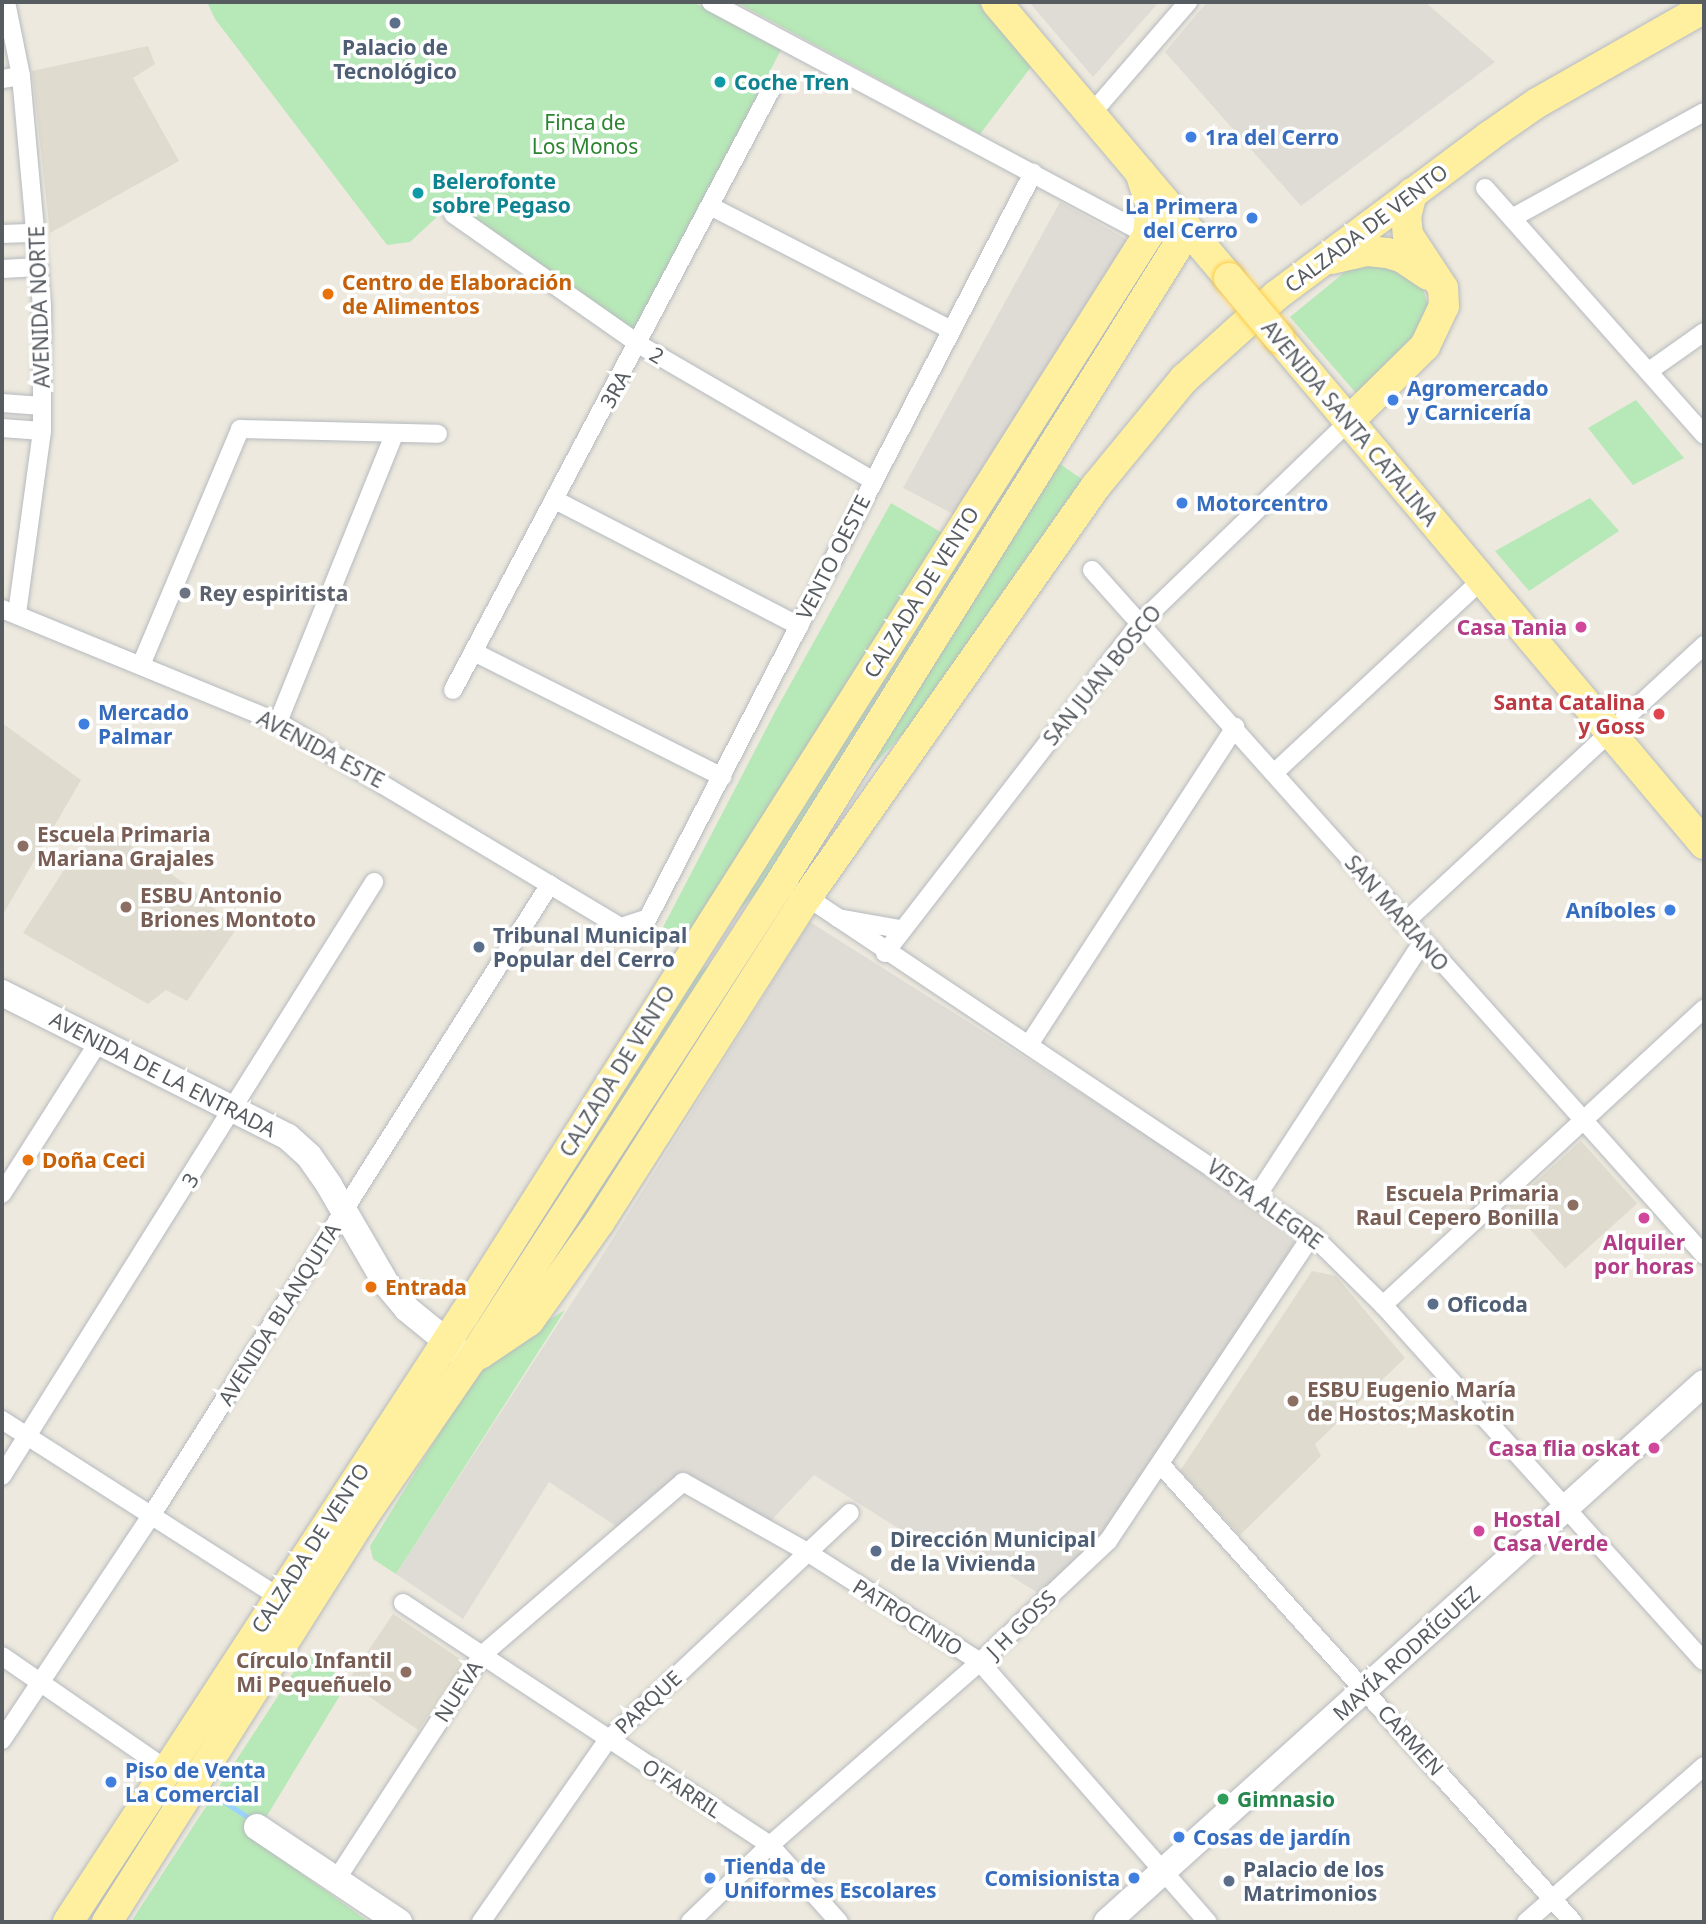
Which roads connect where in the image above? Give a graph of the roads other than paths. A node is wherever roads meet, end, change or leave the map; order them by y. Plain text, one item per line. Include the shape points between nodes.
1 (6, 2) edge
2 (711, 2) edge
3 (996, 2) edge
4 (1188, 2) edge
5 (1704, 8) edge
6 (9, 47) edge
7 (21, 76) junction
8 (2, 79) edge
9 (773, 86) dead end
10 (1704, 112) edge
11 (1092, 113) junction
12 (1033, 173) junction
13 (1140, 173) junction
14 (1486, 188) dead end
15 (1412, 193) junction
16 (712, 207) junction
17 (453, 214) dead end
18 (1512, 218) junction
19 (1187, 231) junction
20 (36, 233) junction
21 (2, 234) edge
22 (1148, 234) junction
23 (1319, 263) junction
24 (39, 267) junction
25 (2, 269) edge
26 (1436, 326) junction
27 (951, 330) junction
28 (1704, 332) edge
29 (640, 345) junction
30 (1649, 371) junction
31 (2, 403) edge
32 (43, 406) junction
33 (1349, 421) junction
34 (2, 428) edge
35 (42, 431) junction
36 (438, 434) dead end
37 (394, 435) junction
38 (1704, 435) edge
39 (872, 480) junction
40 (555, 500) junction
41 (1091, 570) dead end
42 (1482, 580) junction
43 (10, 611) edge
44 (1140, 623) junction
45 (799, 626) junction
46 (1704, 645) edge
47 (474, 652) junction
48 (141, 665) junction
49 (453, 690) dead end
50 (278, 722) junction
51 (930, 726) junction
52 (1235, 727) junction
53 (1610, 733) junction
54 (1274, 773) junction
55 (722, 777) junction
56 (1704, 844) edge
57 (374, 881) dead end
58 (550, 884) junction
59 (779, 885) junction
60 (807, 897) junction
61 (832, 917) junction
62 (1404, 923) junction
63 (621, 927) joint
64 (900, 929) junction
65 (1422, 943) junction
66 (693, 953) junction
67 (885, 953) junction
68 (2, 993) edge
69 (1704, 1009) edge
70 (99, 1041) junction
71 (1030, 1043) junction
72 (235, 1109) junction
73 (1584, 1121) junction
74 (2, 1194) edge
75 (1257, 1196) junction
76 (344, 1212) junction
77 (1312, 1235) junction
78 (1704, 1255) edge
79 (1383, 1306) junction
80 (446, 1342) junction
81 (471, 1360) junction
82 (1704, 1383) edge
83 (2, 1420) edge
84 (27, 1436) junction
85 (1162, 1466) junction
86 (2, 1476) edge
87 (683, 1482) joint
88 (1566, 1508) junction
89 (850, 1513) dead end
90 (150, 1516) junction
91 (807, 1552) junction
92 (277, 1596) junction
93 (403, 1603) dead end
94 (482, 1655) junction
95 (2, 1656) edge
96 (1704, 1661) edge
97 (980, 1662) junction
98 (39, 1681) junction
99 (1365, 1689) junction
100 (2, 1740) edge
101 (607, 1741) junction
102 (1704, 1766) edge
103 (166, 1769) junction
104 (257, 1827) dead end
105 (770, 1845) junction
106 (1162, 1873) junction
107 (336, 1880) junction
108 (1552, 1898) junction
109 (68, 1922) edge
110 (107, 1922) edge
111 (399, 1922) edge
112 (481, 1922) edge
113 (690, 1922) edge
114 (839, 1922) edge
115 (1107, 1922) edge
116 (1208, 1922) edge
117 (1525, 1922) edge
118 (1573, 1922) edge

1 - 6 street, AVENIDA NORTE
2 - 12 street
3 - 11 main road, AVENIDA SANTA CATALINA
4 - 11 street
5 - 15 main road, CALZADA DE VENTO via 1537,103
6 - 7 street, AVENIDA NORTE
7 - 8 street
7 - 20 street, AVENIDA NORTE
9 - 16 street, 3RA
10 - 18 street
11 - 13 main road, AVENIDA SANTA CATALINA
12 - 22 street
12 - 27 street, VENTO OESTE
13 - 19 main road, AVENIDA SANTA CATALINA
13 - 22 main road via 1151,206
14 - 18 street
15 - 23 main road, CALZADA DE VENTO
15 - 26 main road via 1406,217 1408,235 1443,288 1444,306
16 - 27 street
16 - 29 street, 3RA
17 - 29 street, 2
18 - 30 street
19 - 22 main road via 1173,226
19 - 33 main road, AVENIDA SANTA CATALINA, bridge
19 - 59 main road, CALZADA DE VENTO
20 - 21 street
20 - 24 street, AVENIDA NORTE
22 - 66 main road, CALZADA DE VENTO
23 - 26 main road via 1368,251 1403,257 1434,285
23 - 51 main road, CALZADA DE VENTO via 1184,379 1143,424
24 - 25 street
24 - 32 street, AVENIDA NORTE
26 - 33 main road via 1425,346
27 - 39 street, VENTO OESTE
28 - 30 street
29 - 39 street, 2
29 - 40 street, 3RA
30 - 38 street
31 - 32 street
32 - 35 street, AVENIDA NORTE
33 - 42 main road, AVENIDA SANTA CATALINA
33 - 44 street, SAN JUAN BOSCO
34 - 35 street
35 - 43 street, AVENIDA NORTE
36 - 37 street
37 - 48 street via 240,429
37 - 50 street
39 - 45 street, VENTO OESTE
40 - 45 street
40 - 47 street, 3RA
41 - 44 street, SAN MARIANO
42 - 53 main road, AVENIDA SANTA CATALINA
42 - 54 street
43 - 48 street, AVENIDA ESTE
44 - 52 street, SAN MARIANO
44 - 64 street, SAN JUAN BOSCO
45 - 55 street, VENTO OESTE
46 - 53 street
47 - 49 street, 3RA
47 - 55 street
48 - 50 street, AVENIDA ESTE
50 - 58 street, AVENIDA ESTE
51 - 59 main road via 838,831
51 - 60 main road, CALZADA DE VENTO
52 - 54 street, SAN MARIANO
52 - 71 street
53 - 56 main road, AVENIDA SANTA CATALINA
53 - 62 street
54 - 62 street, SAN MARIANO
55 - 63 street, VENTO OESTE via 648,918
57 - 72 street, 3
58 - 63 street, AVENIDA ESTE
58 - 76 street, AVENIDA BLANQUITA
59 - 66 main road
59 - 81 main road, CALZADA DE VENTO
60 - 61 street, VISTA ALEGRE
60 - 81 main road, CALZADA DE VENTO via 599,1223 529,1321
61 - 64 street
61 - 67 street, VISTA ALEGRE
62 - 65 street, SAN MARIANO
64 - 67 street, SAN JUAN BOSCO
65 - 73 street, SAN MARIANO
65 - 75 street
66 - 80 main road, CALZADA DE VENTO
67 - 71 street, VISTA ALEGRE
68 - 70 main road, AVENIDA DE LA ENTRADA
69 - 73 street
70 - 72 main road, AVENIDA DE LA ENTRADA
70 - 74 street
71 - 75 street, VISTA ALEGRE
72 - 76 main road, AVENIDA DE LA ENTRADA via 288,1137 309,1156
72 - 84 street, 3
73 - 78 street, SAN MARIANO
73 - 79 street
75 - 77 street, VISTA ALEGRE
76 - 80 main road, AVENIDA DE LA ENTRADA via 387,1285
76 - 90 street, AVENIDA BLANQUITA
77 - 79 street, VISTA ALEGRE
77 - 85 street, J H GOSS
79 - 88 street, VISTA ALEGRE
80 - 81 main road, AVENIDA DE LA ENTRADA
80 - 92 main road, CALZADA DE VENTO
81 - 110 main road, CALZADA DE VENTO via 356,1528
82 - 88 main road, MAYÍA RODRÍGUEZ
83 - 84 street
84 - 86 street, 3
84 - 90 street
85 - 97 street, J H GOSS via 1108,1541
85 - 99 street, CARMEN
87 - 91 street, PATROCINIO
87 - 94 street, NUEVA
88 - 96 street, VISTA ALEGRE
88 - 99 main road, MAYÍA RODRÍGUEZ
89 - 91 street, PARQUE
90 - 92 street
90 - 98 street, AVENIDA BLANQUITA
91 - 97 street, PATROCINIO
91 - 101 street, PARQUE
92 - 103 main road, CALZADA DE VENTO
93 - 94 street, O'FARRIL
94 - 101 street, O'FARRIL
94 - 107 street, NUEVA
95 - 98 street
97 - 105 street, J H GOSS
97 - 106 street, PATROCINIO
98 - 100 street, AVENIDA BLANQUITA
98 - 103 street
99 - 106 main road, MAYÍA RODRÍGUEZ
99 - 108 street, CARMEN
101 - 105 street, O'FARRIL
101 - 112 street, PARQUE
102 - 108 street
103 - 109 main road, CALZADA DE VENTO
104 - 107 main road
105 - 113 street, J H GOSS
105 - 114 street, O'FARRIL
106 - 115 main road, MAYÍA RODRÍGUEZ
106 - 116 street, PATROCINIO
107 - 111 main road
108 - 117 street
108 - 118 street, CARMEN

